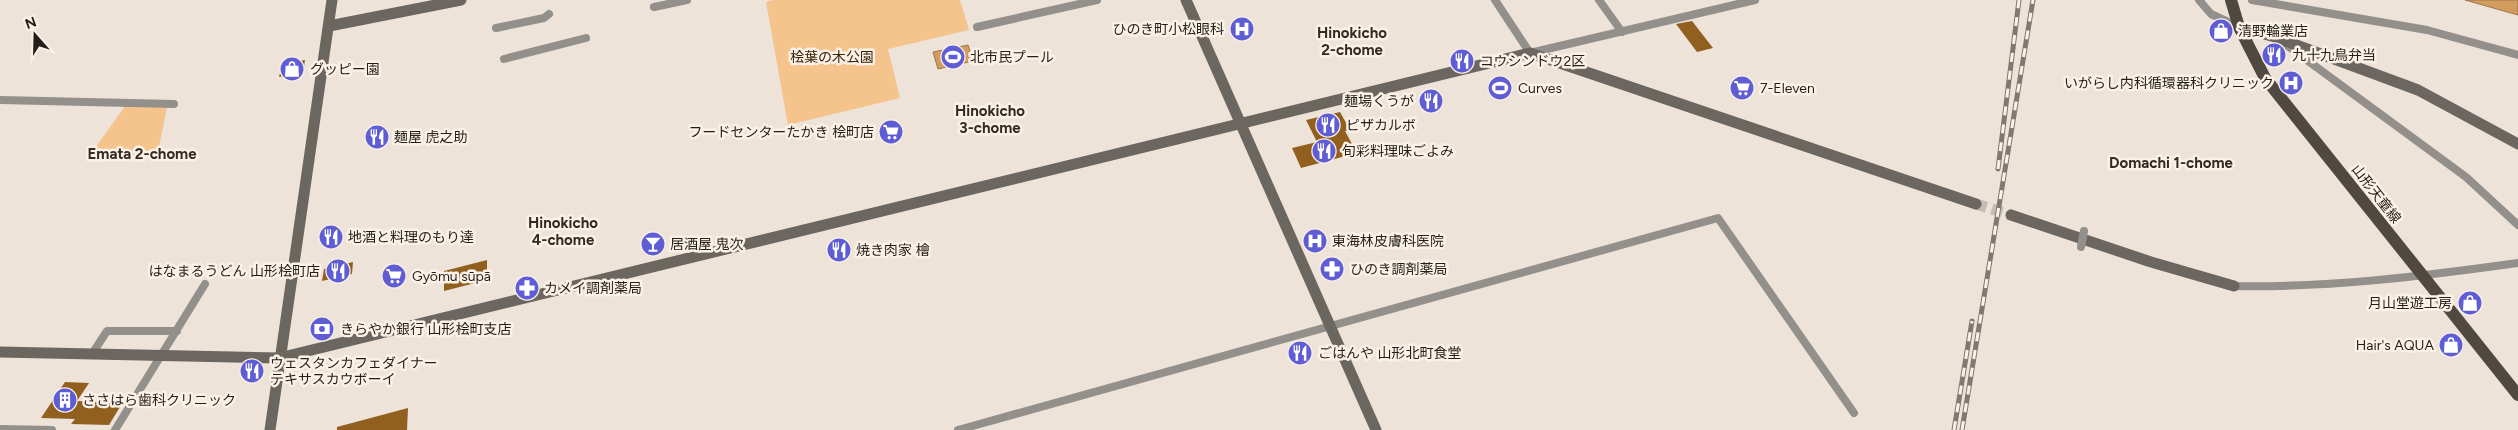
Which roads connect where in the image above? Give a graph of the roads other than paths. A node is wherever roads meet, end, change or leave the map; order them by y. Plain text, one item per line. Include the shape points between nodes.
1 (332, 0) edge
2 (461, 0) edge
3 (687, 0) edge
4 (1097, 0) edge
5 (1186, 0) edge
6 (1495, 0) edge
7 (1599, 0) edge
8 (1755, 0) edge
9 (2199, 0) edge
10 (2231, 0) edge
11 (2252, 0) edge
12 (442, 2) edge
13 (654, 7) dead end
14 (549, 14) dead end
15 (328, 26) junction
16 (977, 27) dead end
17 (2239, 27) junction
18 (496, 28) dead end
19 (1622, 32) junction
20 (2275, 37) junction
21 (586, 38) dead end
22 (1530, 53) junction
23 (2518, 55) edge
24 (504, 59) dead end
25 (0, 100) edge
26 (174, 104) dead end
27 (1241, 123) junction
28 (2518, 144) edge
29 (1976, 204) tunnel mouth
30 (2011, 215) tunnel mouth
31 (2518, 225) edge
32 (2084, 231) dead end
33 (2081, 246) dead end
34 (2518, 263) edge
35 (2421, 276) junction
36 (206, 284) dead end
37 (2234, 286) joint
38 (1328, 326) junction
39 (176, 331) junction
40 (0, 352) edge
41 (92, 354) junction
42 (162, 355) junction
43 (279, 358) junction
44 (2518, 395) edge
45 (1854, 413) dead end
46 (0, 429) edge
47 (28, 430) edge
48 (52, 430) edge
49 (115, 430) edge
50 (270, 430) edge
51 (958, 430) edge
52 (1376, 430) edge

1 - 15 street
2 - 12 street
3 - 13 street
4 - 16 street
5 - 27 street
6 - 22 street
7 - 19 street
8 - 19 street
9 - 17 street via 2211,14
10 - 17 main road, 山形天童線
11 - 23 street via 2427,30
12 - 15 street
14 - 18 street via 544,18
15 - 43 street
17 - 20 street
17 - 35 main road, 山形天童線 via 2265,78
19 - 22 street
20 - 28 street via 2418,90
20 - 31 street via 2466,177
21 - 24 street
22 - 27 street
22 - 29 street
25 - 26 street
27 - 38 street
27 - 43 street
30 - 37 street
32 - 33 street, bridge
34 - 35 street
35 - 37 street via 2276,287
35 - 44 main road, 山形天童線
36 - 39 street
38 - 45 street via 1718,218
38 - 51 street
38 - 52 street
39 - 41 street via 107,331
39 - 42 street
40 - 41 street
41 - 42 street
42 - 43 street
42 - 49 street
43 - 50 street
46 - 47 street
47 - 48 street

